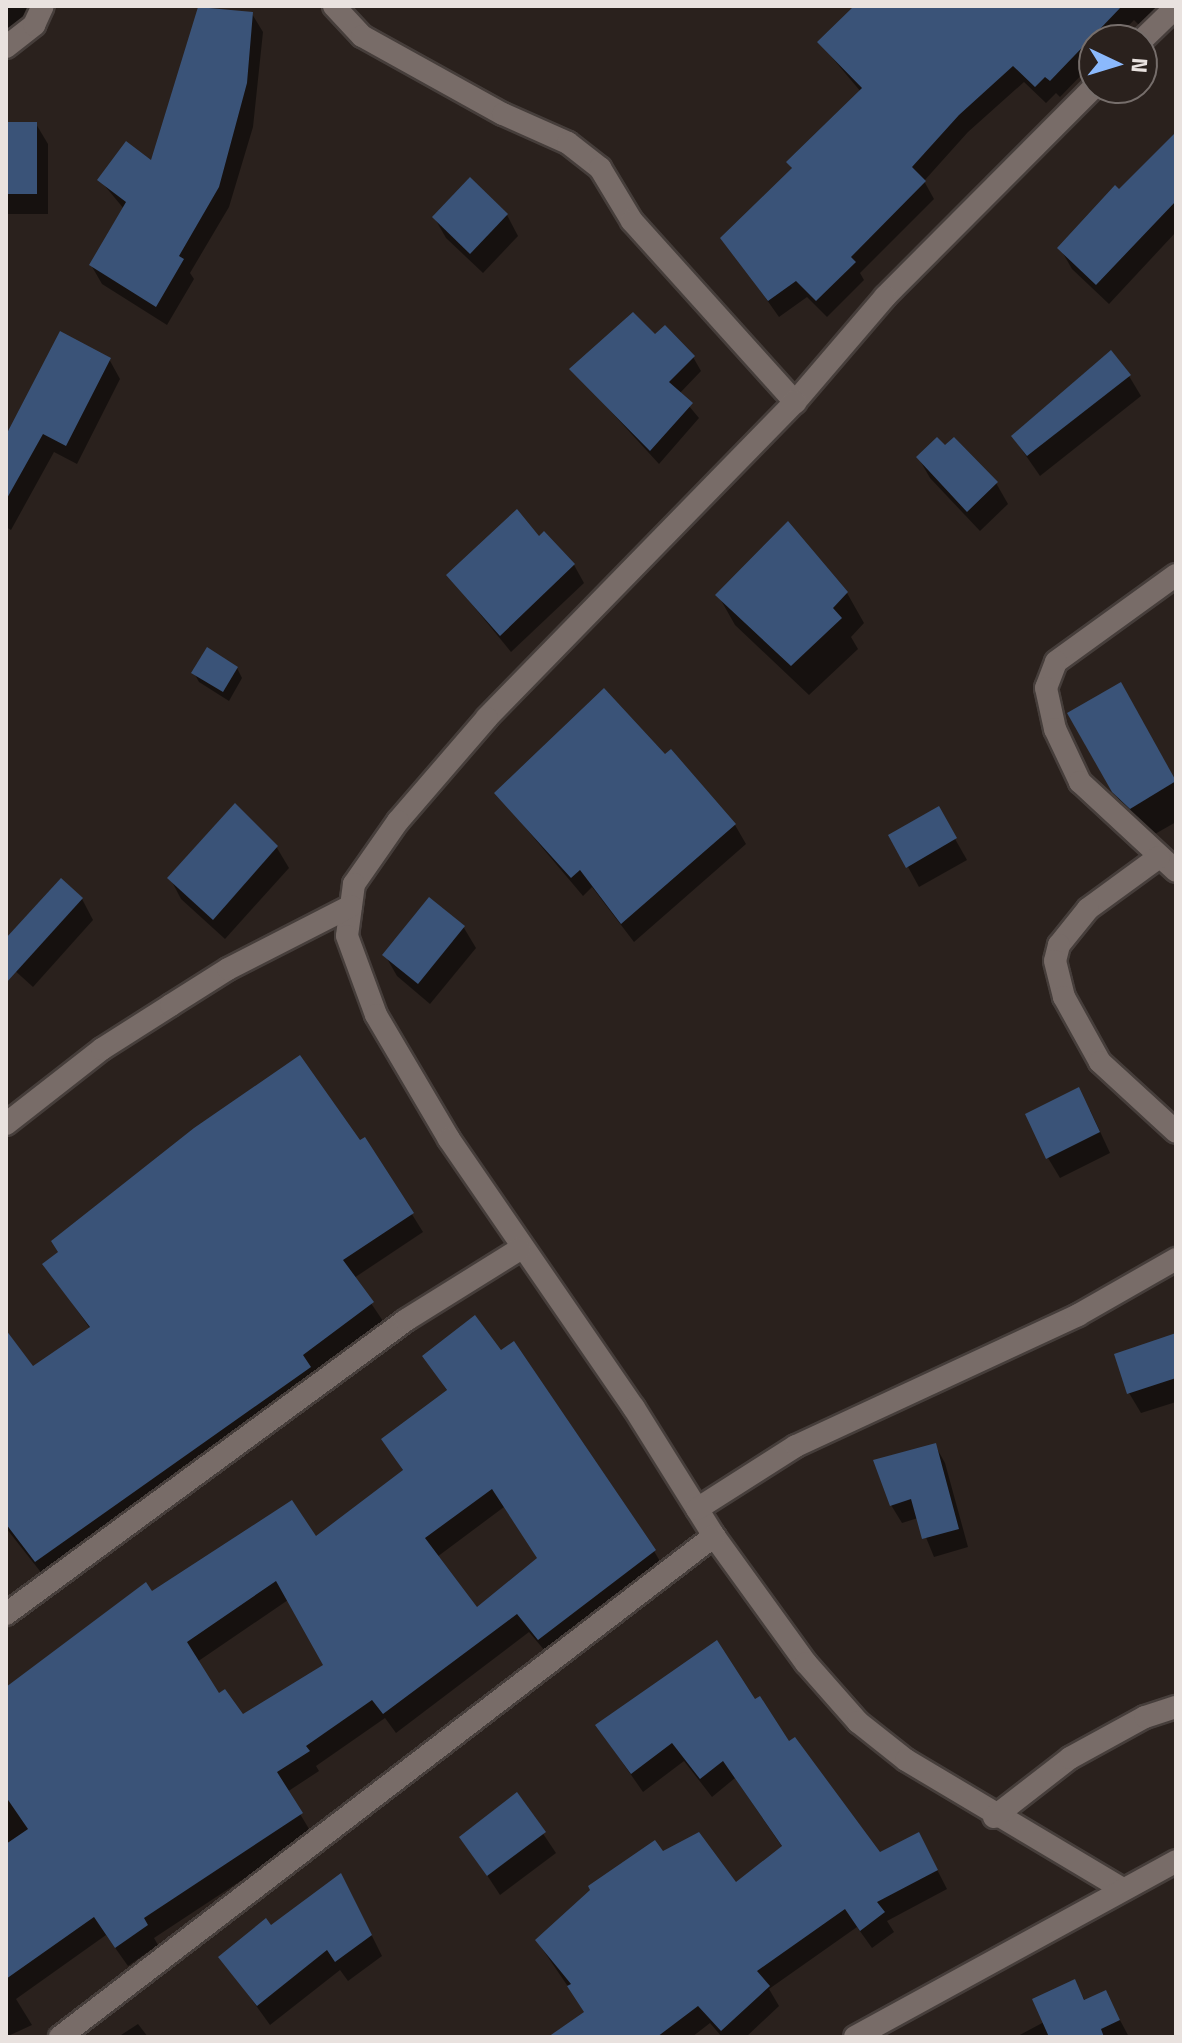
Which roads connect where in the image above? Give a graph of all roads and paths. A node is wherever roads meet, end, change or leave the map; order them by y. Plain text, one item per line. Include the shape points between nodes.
1 (43, 6) edge
2 (334, 6) edge
3 (1176, 7) edge
4 (1158, 24) edge
5 (6, 47) edge
6 (1078, 103) edge
7 (795, 402) junction
8 (1176, 575) edge
9 (1168, 864) edge
10 (351, 906) junction
11 (6, 1124) edge
12 (1176, 1132) edge
13 (520, 1249) junction
14 (1176, 1259) edge
15 (697, 1509) junction
16 (714, 1536) junction
17 (6, 1614) edge
18 (1176, 1707) edge
19 (994, 1817) junction
20 (1176, 1861) edge
21 (1122, 1889) junction
22 (60, 2037) edge
23 (855, 2037) edge

1 - 5 street via 34,25
2 - 7 street via 362,36 503,114 568,143 600,168 632,221
3 - 4 street
6 - 7 street via 885,297
7 - 10 street via 487,718 398,821 354,884
8 - 9 street via 1056,662 1046,688 1055,729 1080,782
9 - 12 street via 1088,909 1059,945 1055,961 1064,997 1100,1062
10 - 11 street via 228,969 159,1012
10 - 13 street via 347,936 376,1015
13 - 15 street via 634,1408
13 - 17 street via 406,1320
14 - 15 street via 1078,1315 796,1446
15 - 16 street
16 - 19 street via 806,1663 858,1722
16 - 22 street
18 - 19 street via 1145,1717 1070,1758
19 - 21 street
20 - 21 street
21 - 23 street

